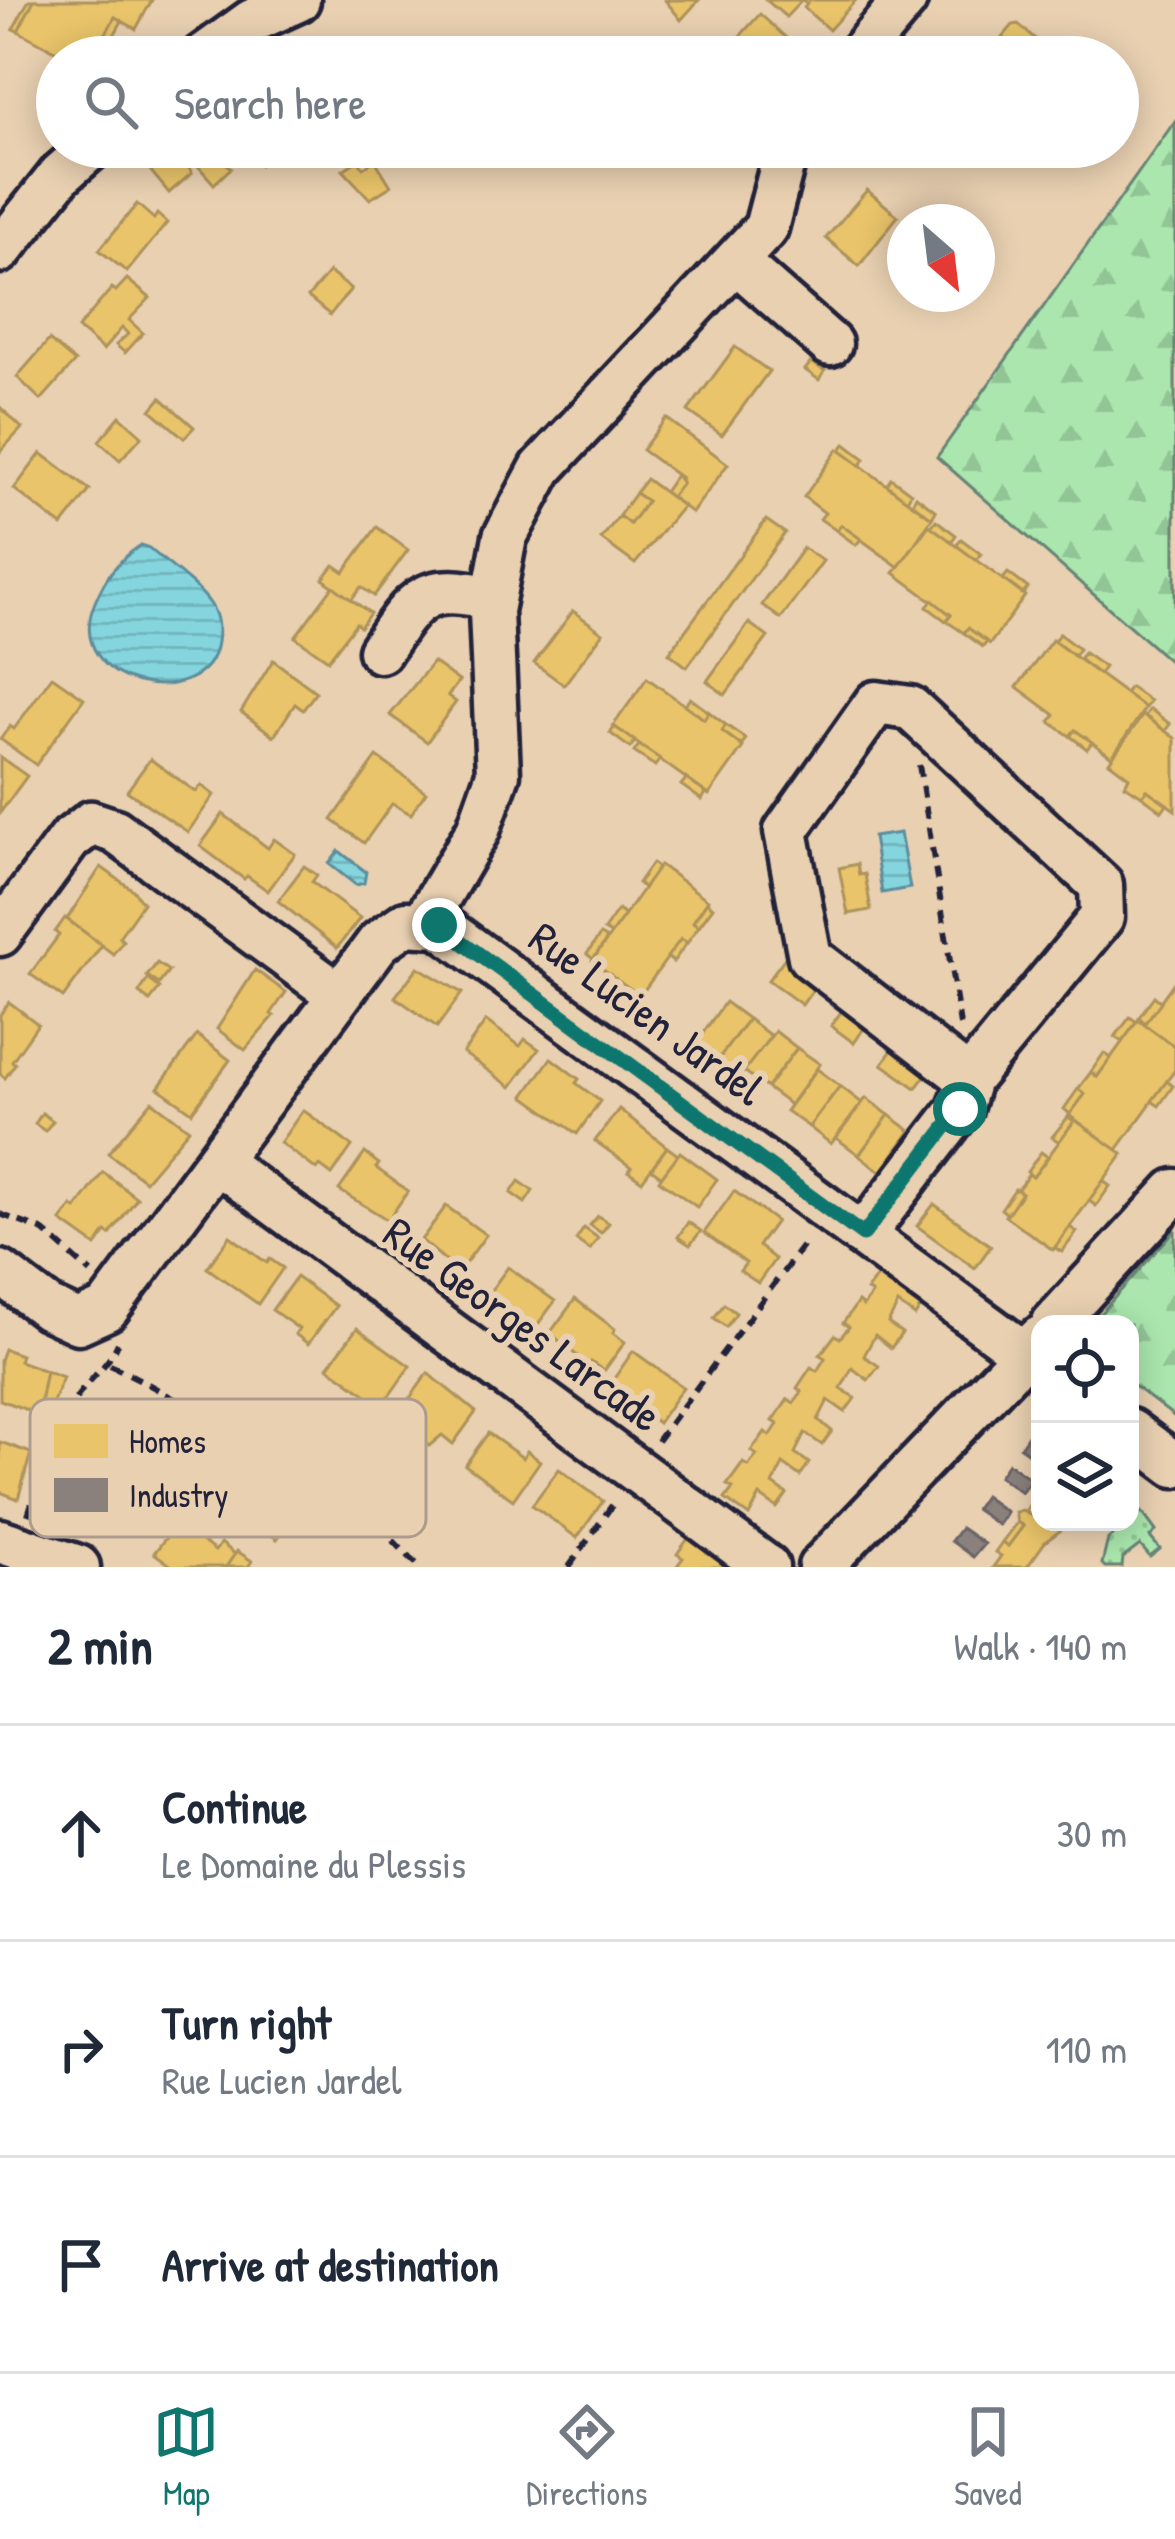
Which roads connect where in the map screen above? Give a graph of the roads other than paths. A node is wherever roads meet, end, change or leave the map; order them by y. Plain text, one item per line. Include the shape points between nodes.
1 (298, 0) edge
2 (905, 0) edge
3 (231, 36) edge
4 (875, 36) edge
5 (69, 168) edge
6 (782, 168) edge
7 (0, 251) edge
8 (737, 262) junction
9 (830, 344) dead end
10 (494, 598) junction
11 (380, 651) dead end
12 (423, 924) junction
13 (0, 934) edge
14 (339, 995) junction
15 (969, 1079) junction
16 (218, 1162) junction
17 (1175, 1191) edge
18 (847, 1223) junction
19 (0, 1272) edge
20 (1066, 1315) edge
21 (1031, 1339) edge
22 (1031, 1354) edge
23 (1139, 1438) edge
24 (1175, 1465) edge
25 (7, 1551) edge
26 (78, 1567) edge
27 (767, 1567) edge
28 (820, 1567) edge

1 - 3 street
2 - 4 street
5 - 7 street
6 - 8 street via 766,228
8 - 9 street
8 - 10 street via 542,468 505,537
10 - 11 street via 432,592 406,610
10 - 12 street via 498,774 478,830
12 - 14 street via 406,923 379,942
12 - 18 street, Rue Lucien Jardel via 439,925 469,946
13 - 14 street via 69,840 91,823 115,831
14 - 16 street
15 - 15 street via 810,957 786,831 876,703 910,708 1101,885 1102,917
15 - 18 street via 960,1109
16 - 19 street via 106,1309 79,1322
16 - 27 street, Rue Georges Larcade
17 - 20 street
18 - 21 street, Rue Lucien Jardel
22 - 28 street
23 - 24 street
25 - 26 street

